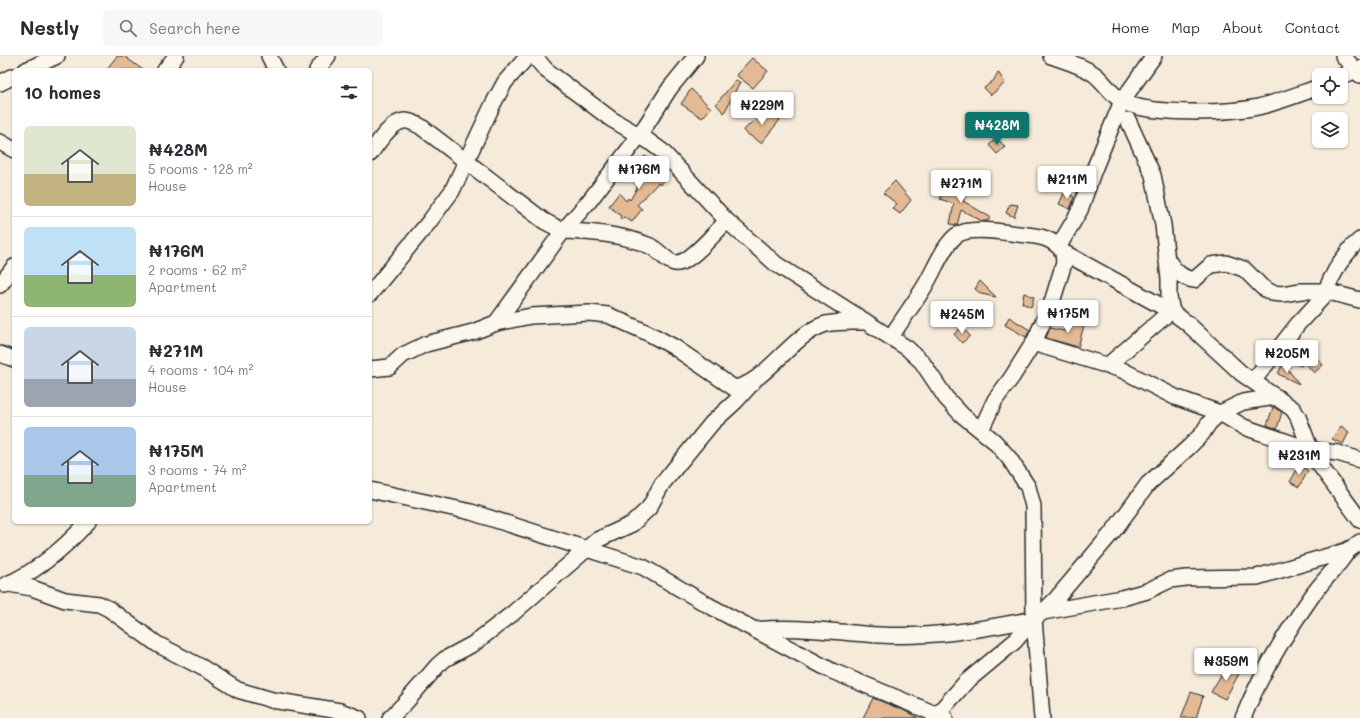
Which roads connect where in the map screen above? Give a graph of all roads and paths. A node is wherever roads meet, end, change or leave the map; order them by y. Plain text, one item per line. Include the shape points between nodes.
1 (57, 56) edge
2 (165, 56) edge
3 (176, 56) edge
4 (269, 56) edge
5 (328, 56) edge
6 (529, 56) edge
7 (696, 56) edge
8 (1154, 56) edge
9 (1343, 56) edge
10 (1057, 57) edge
11 (30, 68) edge
12 (164, 68) edge
13 (166, 68) edge
14 (275, 68) edge
15 (319, 68) edge
16 (1358, 71) edge
17 (1348, 75) edge
18 (12, 77) edge
19 (0, 83) edge
20 (1312, 89) edge
21 (1122, 101) junction
22 (1152, 110) junction
23 (1128, 120) junction
24 (1111, 126) junction
25 (639, 136) junction
26 (0, 142) edge
27 (12, 149) edge
28 (372, 151) edge
29 (466, 162) junction
30 (727, 222) junction
31 (562, 231) junction
32 (1360, 240) edge
33 (1061, 249) junction
34 (1167, 259) junction
35 (12, 270) edge
36 (0, 285) edge
37 (1325, 291) junction
38 (372, 292) edge
39 (1360, 300) edge
40 (1172, 311) junction
41 (866, 322) junction
42 (496, 323) junction
43 (891, 337) junction
44 (1032, 343) junction
45 (0, 354) edge
46 (12, 358) edge
47 (1107, 366) junction
48 (372, 369) edge
49 (756, 378) junction
50 (1253, 381) junction
51 (1277, 397) junction
52 (1220, 413) junction
53 (981, 430) junction
54 (1311, 450) junction
55 (1360, 460) edge
56 (372, 490) edge
57 (1360, 520) edge
58 (86, 524) edge
59 (1360, 528) edge
60 (1354, 546) edge
61 (586, 549) junction
62 (33, 570) junction
63 (4, 586) edge
64 (32, 588) junction
65 (1039, 615) junction
66 (755, 630) junction
67 (939, 717) edge
68 (359, 718) edge
69 (390, 718) edge
70 (1042, 718) edge
71 (1243, 718) edge

1 - 11 street
2 - 12 street
3 - 13 street
4 - 14 street
5 - 15 street
6 - 25 street via 611,119
6 - 29 street via 505,82
7 - 25 street via 670,88
8 - 21 street
9 - 16 street
10 - 21 street via 1094,74
16 - 17 street
18 - 19 street
20 - 22 street via 1256,107 1218,111
21 - 22 street
21 - 24 street
22 - 23 street
23 - 24 street
23 - 34 street via 1153,175
24 - 33 street via 1080,210
25 - 30 street via 662,151
25 - 31 street via 590,200
26 - 27 street
28 - 29 street via 381,138 399,122 406,120 420,126
29 - 31 street via 544,221
29 - 38 street via 452,191
30 - 31 street via 690,258 679,264 673,263 651,246 625,237 595,232
30 - 41 street via 776,264
31 - 42 street
32 - 37 street via 1339,264
33 - 40 street
33 - 43 street via 1048,238 994,231 971,231 958,235 945,249 923,289
33 - 44 street via 1064,263 1052,302
34 - 37 street via 1174,271 1186,279 1194,280 1211,265 1226,263 1244,270 1272,293
34 - 40 street
35 - 36 street
37 - 39 street
37 - 50 street via 1323,297
40 - 47 street
40 - 50 street
41 - 43 street
41 - 49 street via 826,324 808,333
42 - 48 street via 473,332 426,344 403,355 390,367
42 - 49 street via 553,314 608,315 674,347 734,388 742,387
43 - 53 street via 922,362 946,398
44 - 47 street
44 - 53 street via 995,400
45 - 46 street
47 - 52 street via 1122,370 1175,398
49 - 61 street via 736,401 712,422 662,484 649,508 632,524 605,535
50 - 51 street
51 - 52 street via 1243,402
51 - 54 street via 1298,416
52 - 54 street via 1244,427
52 - 65 street via 1189,447 1148,484 1115,529 1056,599
53 - 65 street via 1009,458 1028,486 1033,506
54 - 55 street via 1338,453
54 - 57 street via 1332,484
56 - 61 street via 472,512
58 - 62 street via 71,540
59 - 60 street
60 - 65 street via 1256,577 1176,580 1147,592
60 - 71 street via 1313,595 1287,633 1252,695
61 - 66 street via 643,567
61 - 69 street via 512,614 473,644 438,665
62 - 63 street
62 - 64 street
63 - 64 street
64 - 68 street via 65,600 104,606 157,644 238,690 272,700 340,711
65 - 66 street via 990,627 926,634 881,635 774,628
65 - 67 street via 1014,642 966,682
65 - 70 street
66 - 67 street via 832,671

